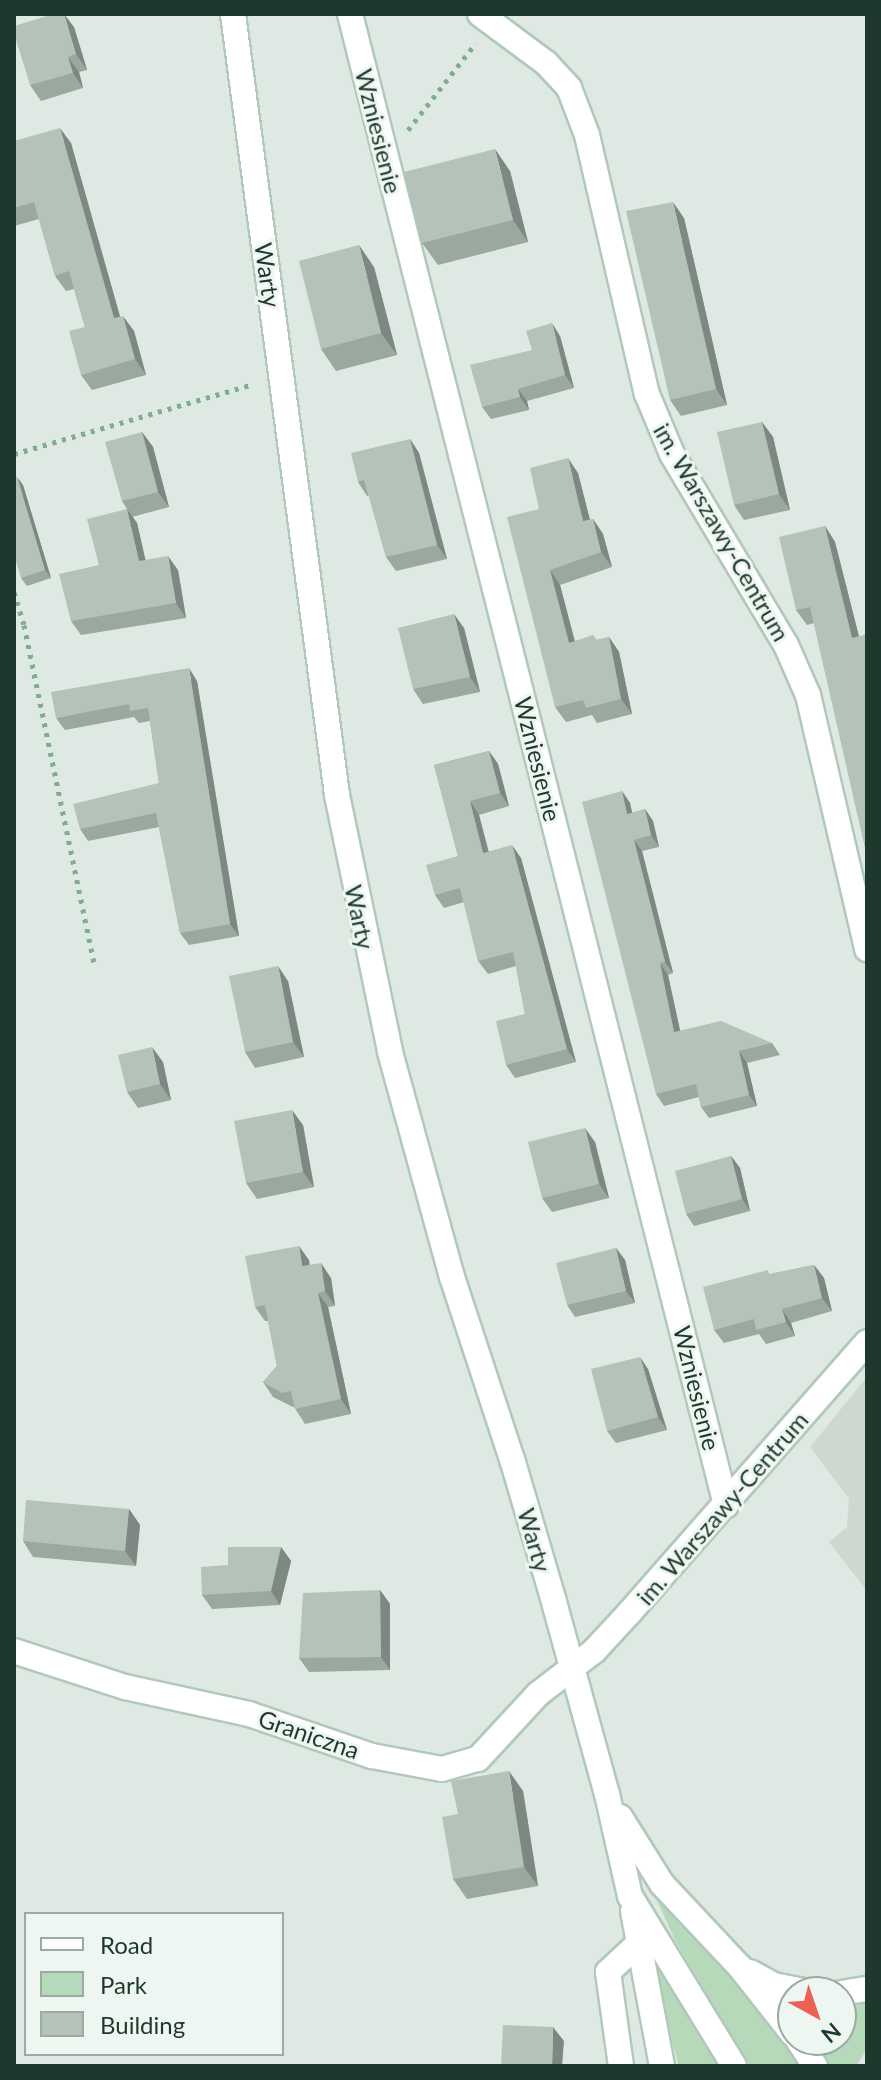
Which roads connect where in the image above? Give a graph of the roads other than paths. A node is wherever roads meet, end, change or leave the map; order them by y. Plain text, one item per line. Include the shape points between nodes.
1 (233, 14) edge
2 (350, 14) edge
3 (486, 18) edge
4 (867, 949) edge
5 (867, 1342) edge
6 (726, 1505) junction
7 (14, 1651) edge
8 (572, 1668) junction
9 (607, 1794) junction
10 (630, 1896) junction
11 (639, 1943) junction
12 (740, 1967) junction
13 (777, 1986) edge
14 (777, 2014) edge
15 (621, 2066) edge
16 (662, 2066) edge
17 (734, 2066) edge

1 - 8 street, Warty via 337,795 375,987 412,1139
2 - 6 street, Wzniesienie
3 - 4 street, im. Warszawy-Centrum via 546,63 569,88 587,135 647,394 672,454 786,645 808,695
5 - 6 street, im. Warszawy-Centrum
6 - 8 street, im. Warszawy-Centrum
7 - 8 street, Graniczna via 125,1687 249,1714 372,1756 442,1769 478,1759 538,1694
8 - 9 street, Warty
9 - 10 street, Warty
9 - 12 street, Warty via 662,1884
10 - 11 street
10 - 17 street, Warty
11 - 15 street via 608,1972
11 - 16 street
12 - 13 street
12 - 14 street, Warty

